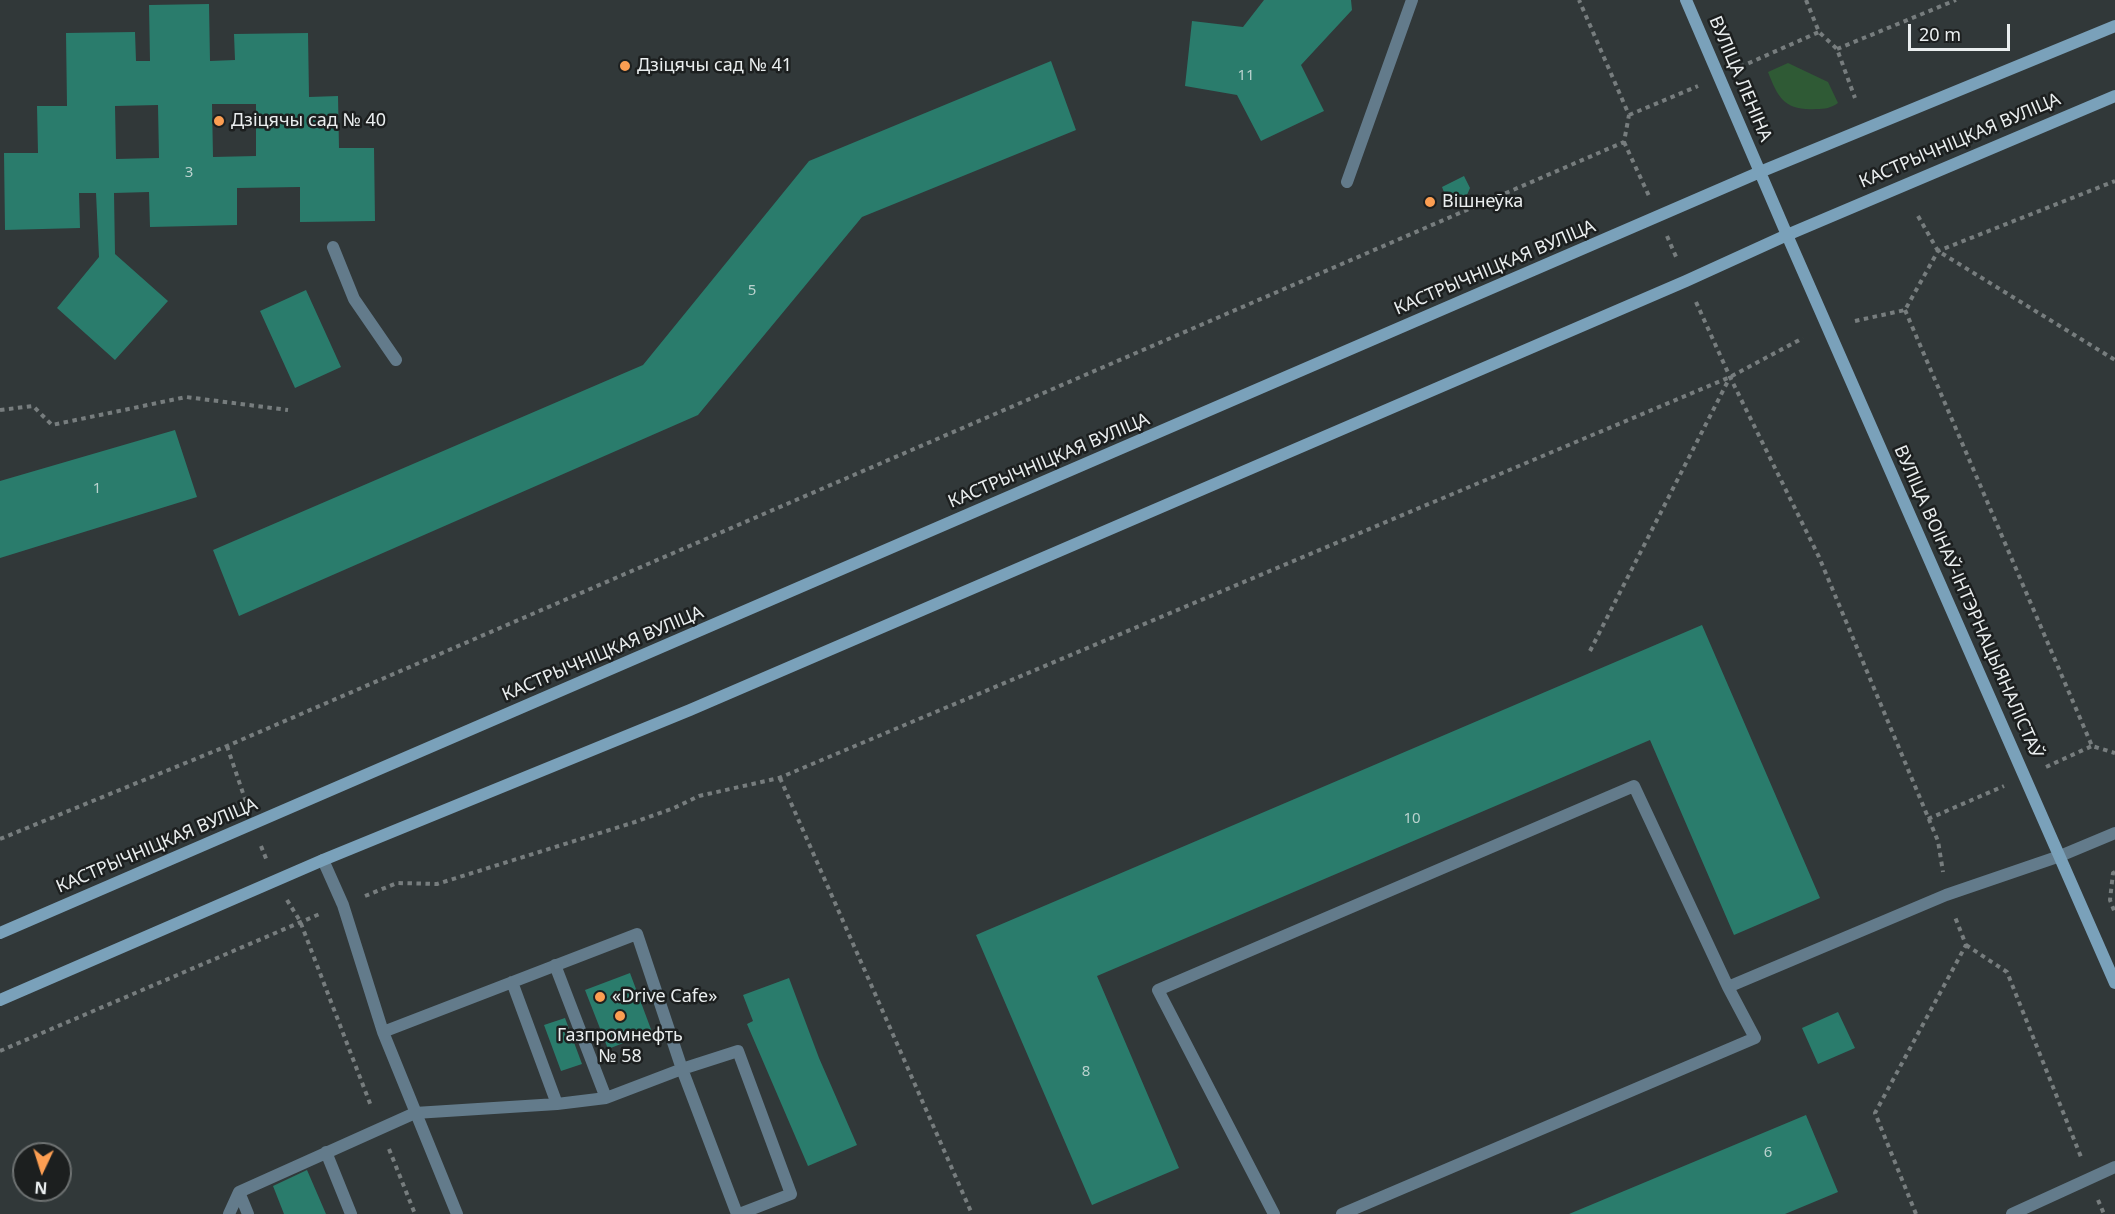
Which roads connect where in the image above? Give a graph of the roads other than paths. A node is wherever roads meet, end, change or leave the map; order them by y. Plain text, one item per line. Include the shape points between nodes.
1 (1412, 0) edge
2 (1686, 0) edge
3 (2115, 26) edge
4 (2115, 96) edge
5 (1760, 172) junction
6 (1347, 182) dead end
7 (1787, 235) junction
8 (333, 247) dead end
9 (396, 360) dead end
10 (2115, 833) edge
11 (2060, 856) junction
12 (323, 860) junction
13 (0, 933) edge
14 (555, 965) junction
15 (512, 982) junction
16 (2115, 983) edge
17 (1728, 987) junction
18 (0, 1000) edge
19 (383, 1032) junction
20 (682, 1069) junction
21 (606, 1098) junction
22 (557, 1104) junction
23 (415, 1113) junction
24 (326, 1152) junction
25 (2115, 1167) edge
26 (239, 1192) junction
27 (229, 1214) edge
28 (248, 1214) edge
29 (351, 1214) edge
30 (457, 1214) edge
31 (738, 1214) edge
32 (1274, 1214) edge
33 (1342, 1214) edge
34 (2012, 1214) edge

1 - 6 street
2 - 5 main road, ВУЛІЦА ЛЕНІНА
3 - 5 main road, КАСТРЫЧНІЦКАЯ ВУЛІЦА
4 - 7 main road, КАСТРЫЧНІЦКАЯ ВУЛІЦА
5 - 7 main road, ВУЛІЦА ЛЕНІНА
5 - 13 main road, КАСТРЫЧНІЦКАЯ ВУЛІЦА
7 - 11 main road, ВУЛІЦА ВОІНАЎ-ІНТЭРНАЦЫЯНАЛІСТАЎ
7 - 12 main road, КАСТРЫЧНІЦКАЯ ВУЛІЦА via 690,710
8 - 9 street via 354,299
10 - 11 street
11 - 16 main road, ВУЛІЦА ВОІНАЎ-ІНТЭРНАЦЫЯНАЛІСТАЎ
11 - 17 street via 1946,895
12 - 18 main road, КАСТРЫЧНІЦКАЯ ВУЛІЦА
12 - 19 street via 343,905
14 - 15 street
14 - 20 street via 637,934
14 - 21 street
15 - 19 street
15 - 22 street
17 - 32 street via 1634,786 1158,990
17 - 33 street via 1755,1038
19 - 23 street
20 - 21 street
20 - 31 street
20 - 31 street via 738,1051 791,1194
21 - 22 street
22 - 23 street
23 - 24 street
23 - 30 street
24 - 26 street
24 - 29 street
25 - 34 street
26 - 27 street
26 - 28 street

